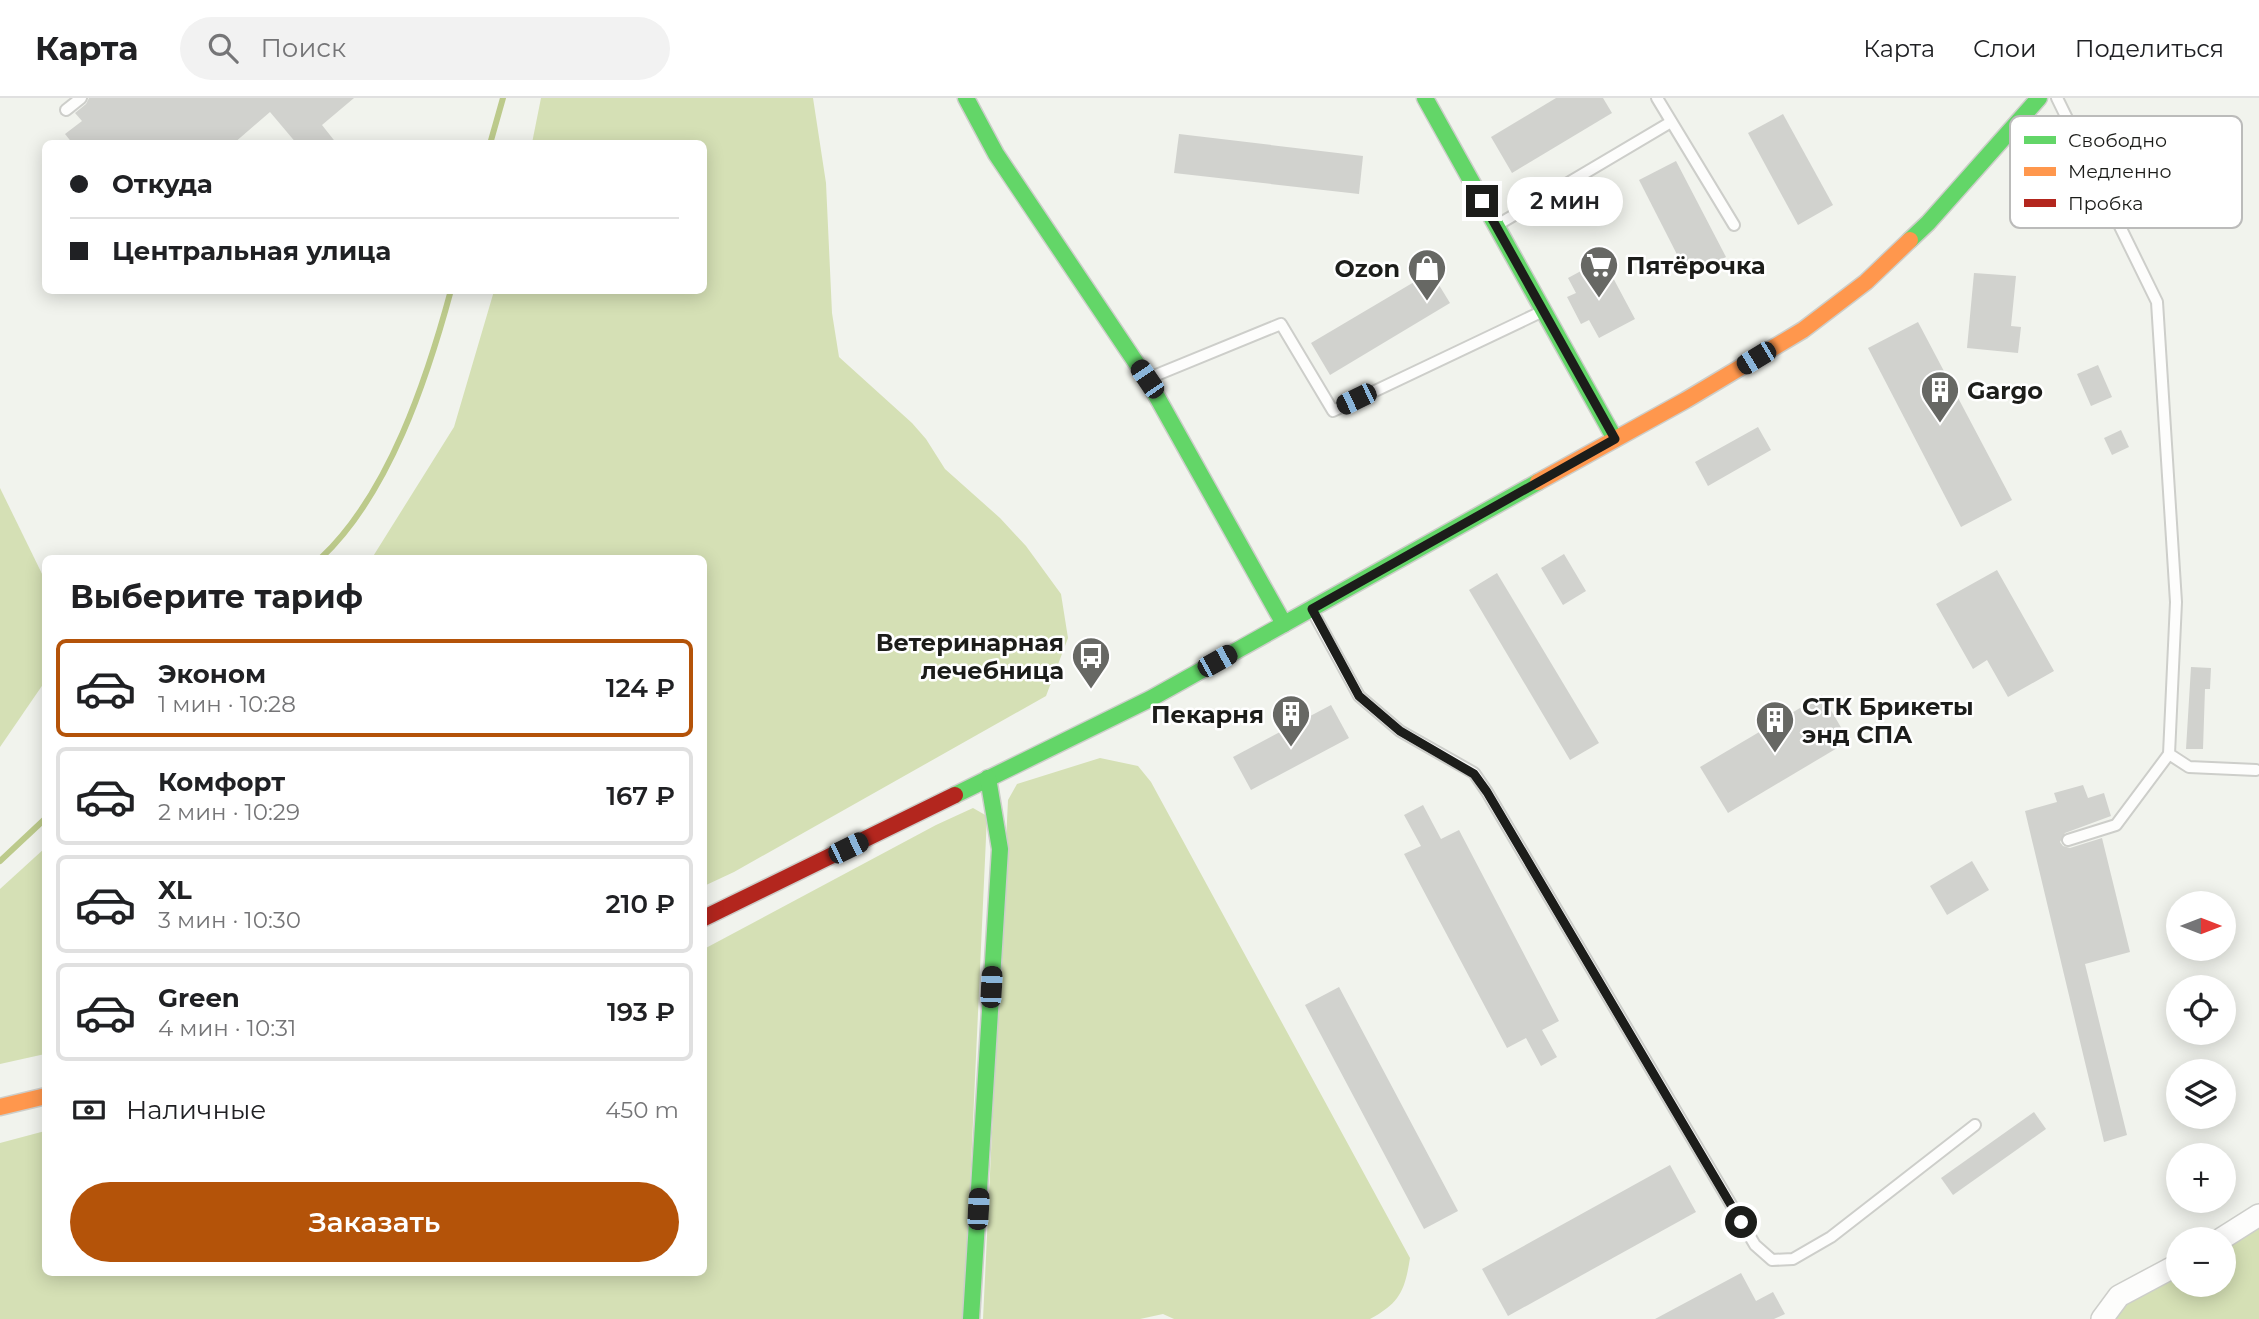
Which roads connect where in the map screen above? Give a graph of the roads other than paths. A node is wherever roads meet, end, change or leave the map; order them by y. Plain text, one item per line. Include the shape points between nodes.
1 (81, 98) edge
2 (966, 98) edge
3 (1657, 98) edge
4 (2039, 98) edge
5 (2057, 98) edge
6 (1431, 100) edge
7 (66, 110) dead end
8 (2023, 116) edge
9 (2066, 116) edge
10 (1671, 122) junction
11 (2010, 131) edge
12 (1496, 225) junction
13 (1734, 225) dead end
14 (2121, 228) edge
15 (1544, 310) junction
16 (1147, 379) junction
17 (1615, 439) junction
18 (1312, 609) junction
19 (1284, 624) junction
20 (2169, 754) junction
21 (2256, 770) dead end
22 (988, 778) junction
23 (2067, 840) dead end
24 (707, 917) edge
25 (42, 1097) edge
26 (0, 1107) edge
27 (1975, 1125) dead end
28 (2259, 1215) edge
29 (2236, 1230) edge
30 (2166, 1271) edge
31 (971, 1319) edge
32 (2102, 1319) edge

1 - 7 lane
2 - 16 street via 996,154
3 - 10 lane
4 - 8 street
5 - 9 lane
6 - 12 street
10 - 12 lane
10 - 13 lane
11 - 17 street via 1928,223 1866,282 1803,330
12 - 15 street
14 - 20 lane via 2157,302 2176,602
15 - 16 lane via 1333,411 1281,324
15 - 17 street
16 - 19 street
17 - 18 street
18 - 19 street
18 - 27 lane via 1359,696 1400,731 1474,774 1487,792 1755,1245 1772,1260 1793,1259 1831,1237
19 - 22 street via 1150,699
20 - 21 lane via 2189,767
20 - 23 lane via 2116,825
22 - 24 street
22 - 31 street via 1000,849
25 - 26 street
28 - 29 street
30 - 32 street via 2119,1296

